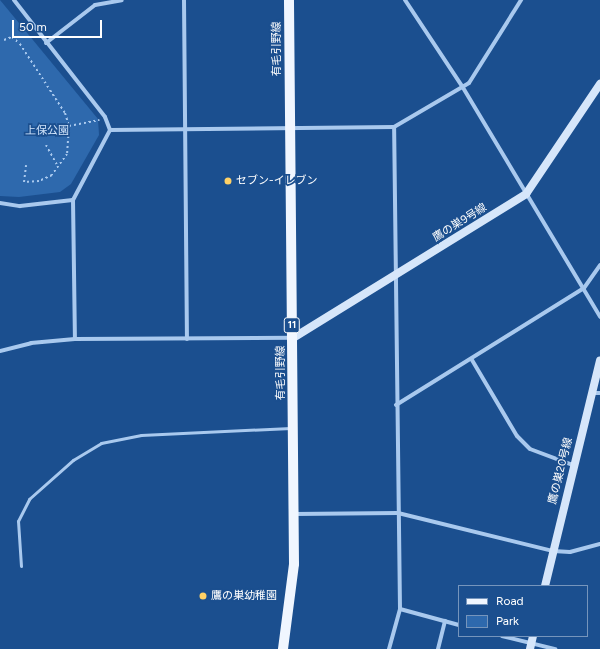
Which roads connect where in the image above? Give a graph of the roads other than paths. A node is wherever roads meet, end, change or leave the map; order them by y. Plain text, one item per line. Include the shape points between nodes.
1 (14, 0) edge
2 (122, 0) edge
3 (184, 0) edge
4 (289, 0) edge
5 (405, 0) edge
6 (521, 0) edge
7 (46, 43) junction
8 (600, 84) edge
9 (462, 86) junction
10 (394, 127) junction
11 (184, 129) junction
12 (290, 129) junction
13 (110, 130) junction
14 (526, 194) junction
15 (73, 200) junction
16 (0, 203) edge
17 (600, 265) edge
18 (396, 277) junction
19 (584, 288) junction
20 (600, 317) edge
21 (293, 338) junction
22 (187, 339) junction
23 (75, 340) junction
24 (0, 351) edge
25 (472, 360) junction
26 (600, 361) edge
27 (596, 393) edge
28 (396, 404) junction
29 (292, 428) junction
30 (573, 465) junction
31 (398, 513) junction
32 (294, 514) junction
33 (600, 544) edge
34 (553, 551) junction
35 (22, 566) dead end
36 (545, 585) edge
37 (400, 609) junction
38 (445, 621) junction
39 (458, 625) edge
40 (506, 637) edge
41 (532, 643) edge
42 (282, 649) edge
43 (389, 649) edge
44 (438, 649) edge
45 (555, 649) edge

1 - 7 street
2 - 7 street via 95,5
3 - 11 street
4 - 12 main road, 有毛引野線 / 11
5 - 9 street
6 - 9 street via 469,83
7 - 13 street via 105,117
8 - 14 street, 鷹の巣9号線
9 - 10 street
9 - 14 street
10 - 12 street
10 - 18 street
11 - 12 street
11 - 13 street
11 - 22 street
12 - 21 main road, 有毛引野線 / 11
13 - 15 street
14 - 18 street, 鷹の巣9号線
14 - 19 street
15 - 16 street via 20,206
15 - 23 street
17 - 19 street
18 - 21 street, 鷹の巣9号線
18 - 28 street
19 - 20 street
19 - 25 street
21 - 22 street
21 - 29 main road, 有毛引野線 / 11
22 - 23 street
23 - 24 street via 31,343
25 - 28 street
25 - 30 street via 517,436 530,449
26 - 27 street, 鷹の巣20号線
27 - 30 street, 鷹の巣20号線
28 - 31 street
29 - 32 main road, 有毛引野線 / 11
29 - 35 lane via 141,435 100,443 73,460 29,499 18,521
30 - 34 street, 鷹の巣20号線
31 - 32 street
31 - 34 street
31 - 37 street
32 - 42 main road, 有毛引野線 / 11 via 294,564
33 - 34 street via 570,552
34 - 36 street, 鷹の巣20号線
37 - 38 street
37 - 43 street
38 - 39 street
38 - 44 street
40 - 41 street
41 - 45 street

